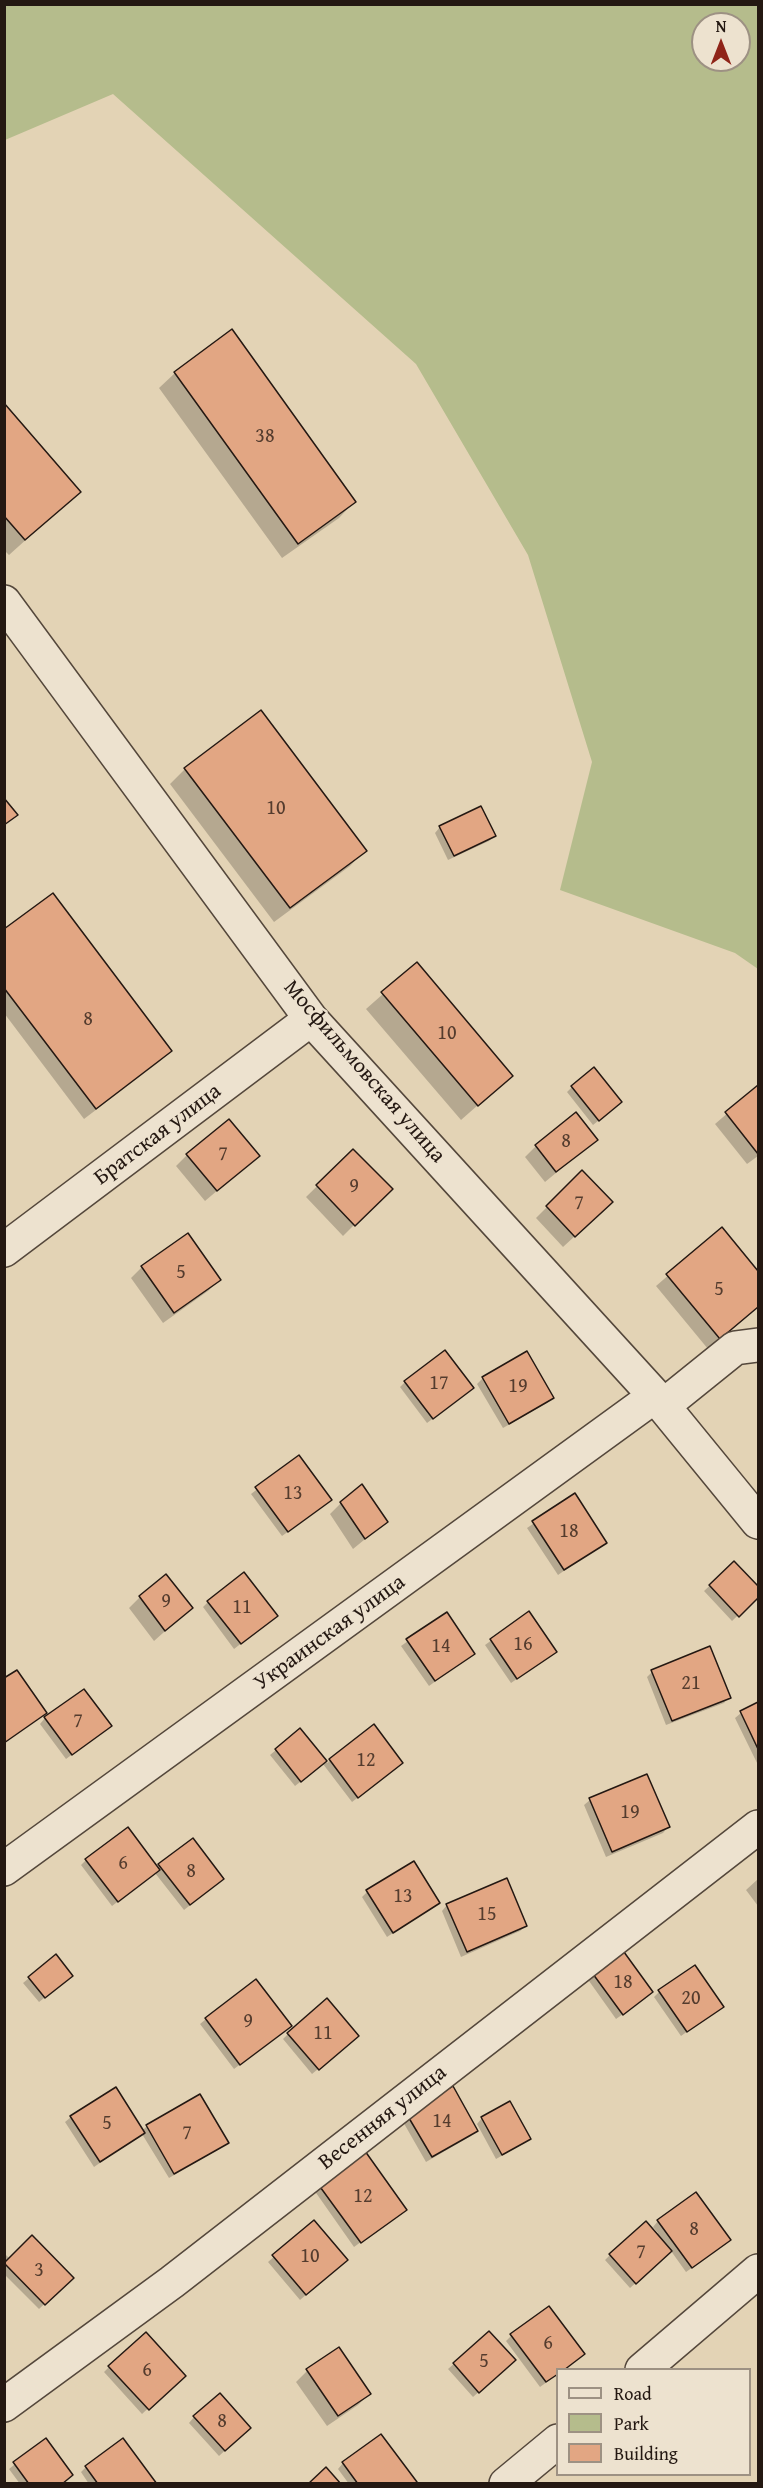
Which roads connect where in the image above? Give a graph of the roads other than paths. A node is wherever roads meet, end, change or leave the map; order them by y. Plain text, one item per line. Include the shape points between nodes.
1 (4, 602) edge
2 (312, 1019) junction
3 (4, 1251) edge
4 (759, 1345) edge
5 (659, 1401) junction
6 (759, 1522) edge
7 (759, 1827) edge
8 (4, 1869) edge
9 (759, 2271) edge
10 (644, 2368) edge
11 (4, 2406) edge
12 (556, 2442) edge
13 (506, 2484) edge

1 - 2 street, Мосфильмовская улица
2 - 3 street, Братская улица
2 - 5 street, Мосфильмовская улица
4 - 5 street via 735,1348
5 - 6 street, Мосфильмовская улица
5 - 8 street, Украинская улица
7 - 11 street, Весенняя улица via 172,2283
9 - 10 street
12 - 13 street

